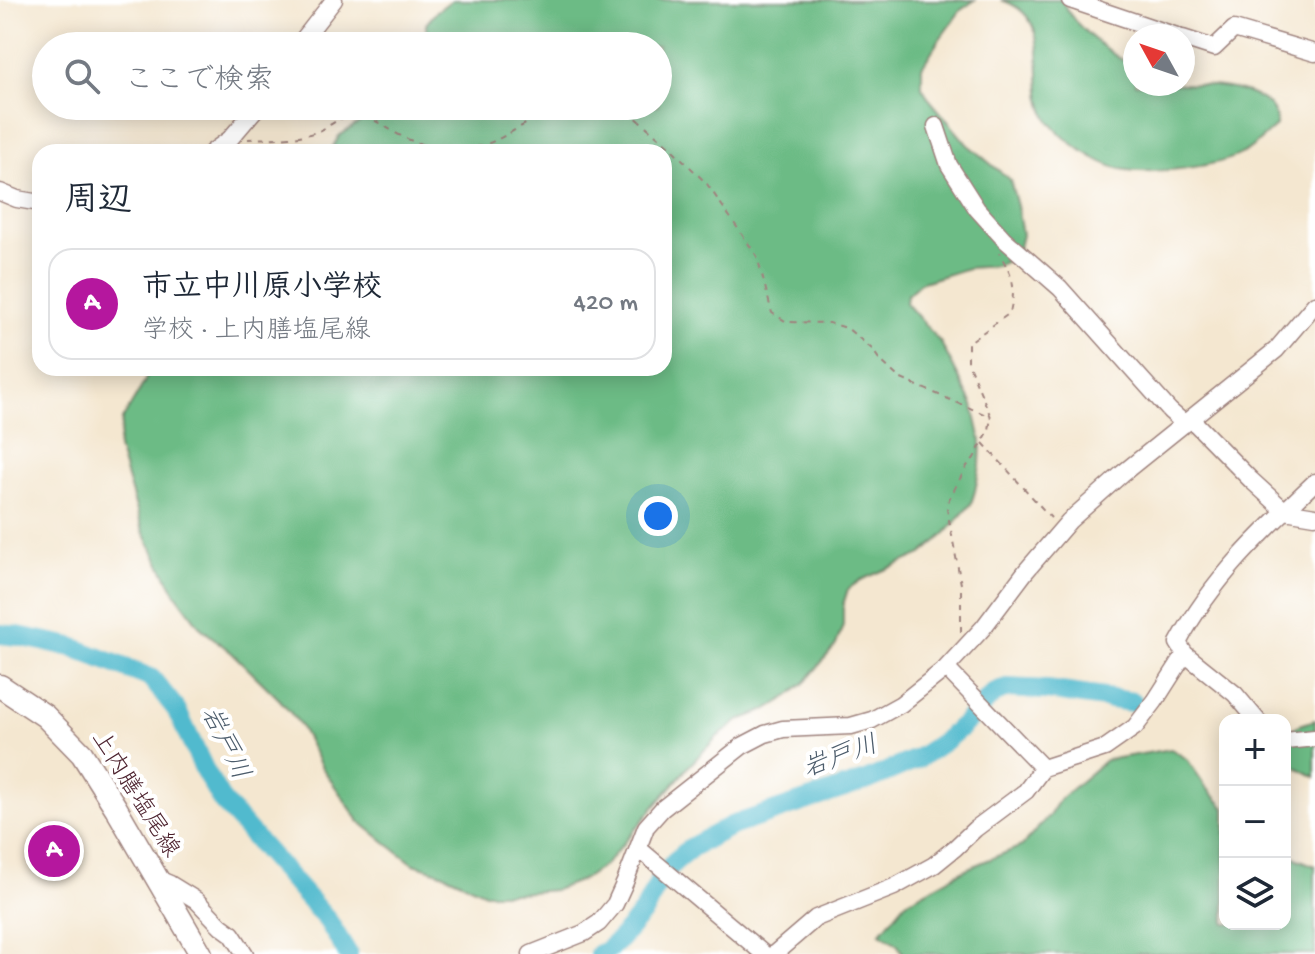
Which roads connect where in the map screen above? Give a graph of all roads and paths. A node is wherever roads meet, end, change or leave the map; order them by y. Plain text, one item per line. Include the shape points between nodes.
1 (334, 0) edge
2 (1070, 0) edge
3 (1141, 24) edge
4 (309, 32) edge
5 (1195, 42) edge
6 (1315, 53) edge
7 (246, 120) edge
8 (338, 120) edge
9 (372, 120) edge
10 (534, 120) edge
11 (639, 120) edge
12 (936, 126) dead end
13 (230, 139) junction
14 (223, 144) edge
15 (426, 144) edge
16 (487, 144) edge
17 (667, 144) edge
18 (672, 149) edge
19 (0, 192) edge
20 (32, 202) edge
21 (1000, 256) dead end
22 (1314, 307) edge
23 (991, 417) junction
24 (1188, 421) junction
25 (982, 442) junction
26 (1315, 482) edge
27 (1285, 511) junction
28 (1315, 516) edge
29 (1062, 530) junction
30 (961, 653) junction
31 (1185, 654) junction
32 (946, 668) junction
33 (0, 686) edge
34 (1252, 714) edge
35 (1315, 738) edge
36 (1291, 740) edge
37 (1043, 768) junction
38 (638, 848) junction
39 (156, 879) junction
40 (201, 954) edge
41 (245, 954) edge
42 (531, 954) edge
43 (764, 954) edge
44 (774, 954) edge

1 - 4 street
2 - 3 street
5 - 6 street via 1214,48 1234,29
7 - 13 street
8 - 13 path via 320,131 295,136
9 - 15 path
10 - 16 path
11 - 17 path
12 - 24 street via 949,165 977,209 1060,288 1170,411
13 - 14 street
18 - 23 path via 707,184 757,256 772,313 787,322 847,328 899,378
19 - 20 street
21 - 23 path via 1015,289 1010,313 968,343 968,363
22 - 24 street via 1276,350
23 - 25 path
24 - 27 street
24 - 29 street
25 - 29 path
25 - 30 path via 947,509 961,584
26 - 27 street
27 - 28 street
27 - 31 street via 1237,557 1192,617 1178,643
29 - 30 street
30 - 32 street
31 - 34 street
31 - 37 street via 1135,727 1105,748
32 - 37 street
32 - 38 street via 872,720 783,729 742,746 662,809 646,827
33 - 39 main road, 上内膳塩尾線 via 45,716 82,754
35 - 36 street
37 - 44 street via 1026,791 934,865 816,918
38 - 42 street via 615,904 599,923
38 - 43 street
39 - 40 main road, 上内膳塩尾線
39 - 41 street via 196,900

